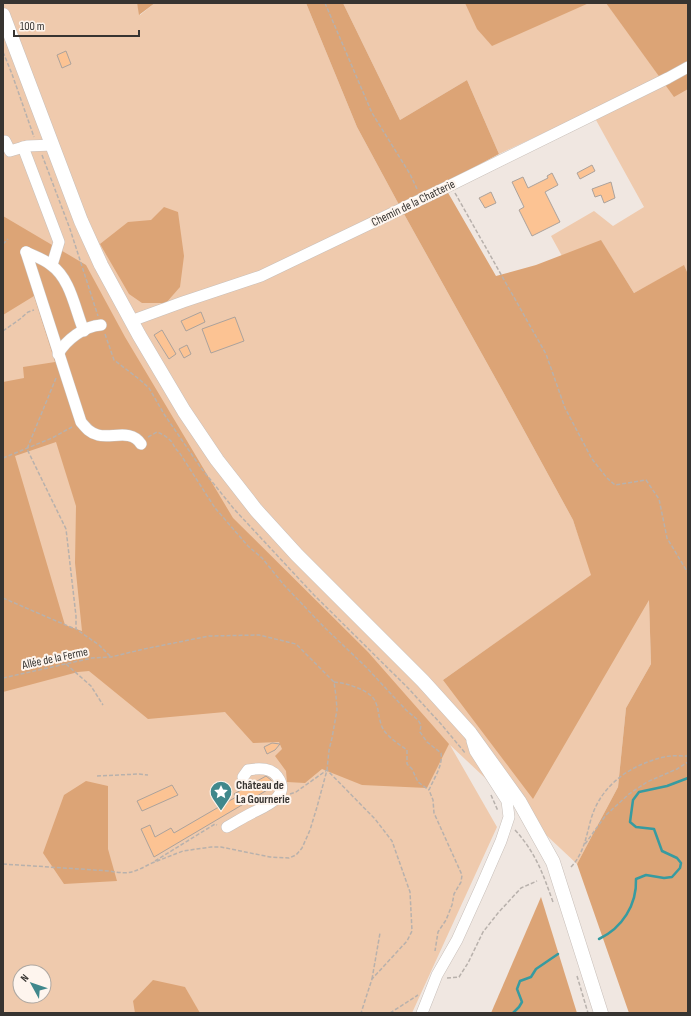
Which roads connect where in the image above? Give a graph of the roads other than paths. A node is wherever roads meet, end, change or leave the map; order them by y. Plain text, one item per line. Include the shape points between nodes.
1 (3, 15) edge
2 (688, 67) edge
3 (6, 141) dead end
4 (53, 145) junction
5 (23, 147) junction
6 (52, 265) junction
7 (131, 321) junction
8 (102, 325) road end
9 (84, 331) junction
10 (60, 360) junction
11 (141, 444) road end
12 (470, 733) junction
13 (243, 777) dead end
14 (227, 827) road end
15 (422, 1013) edge
16 (602, 1013) edge

1 - 4 main road
2 - 7 street, Chemin de la Chatterie via 261,276
3 - 5 street via 10,151
4 - 5 street
4 - 7 main road via 101,265
5 - 6 street via 59,242
6 - 9 street via 71,293
6 - 10 street via 26,252
7 - 12 main road via 184,411 217,460 256,510 297,556 423,681
8 - 9 street
9 - 10 street via 62,347
10 - 11 street via 81,422 89,431 99,436 119,434 134,437
12 - 15 street via 475,751 507,801 509,817 501,841 457,940 437,975
12 - 16 main road via 519,801 554,862
13 - 14 street via 248,770 266,769 275,774 282,784 280,793 274,801

